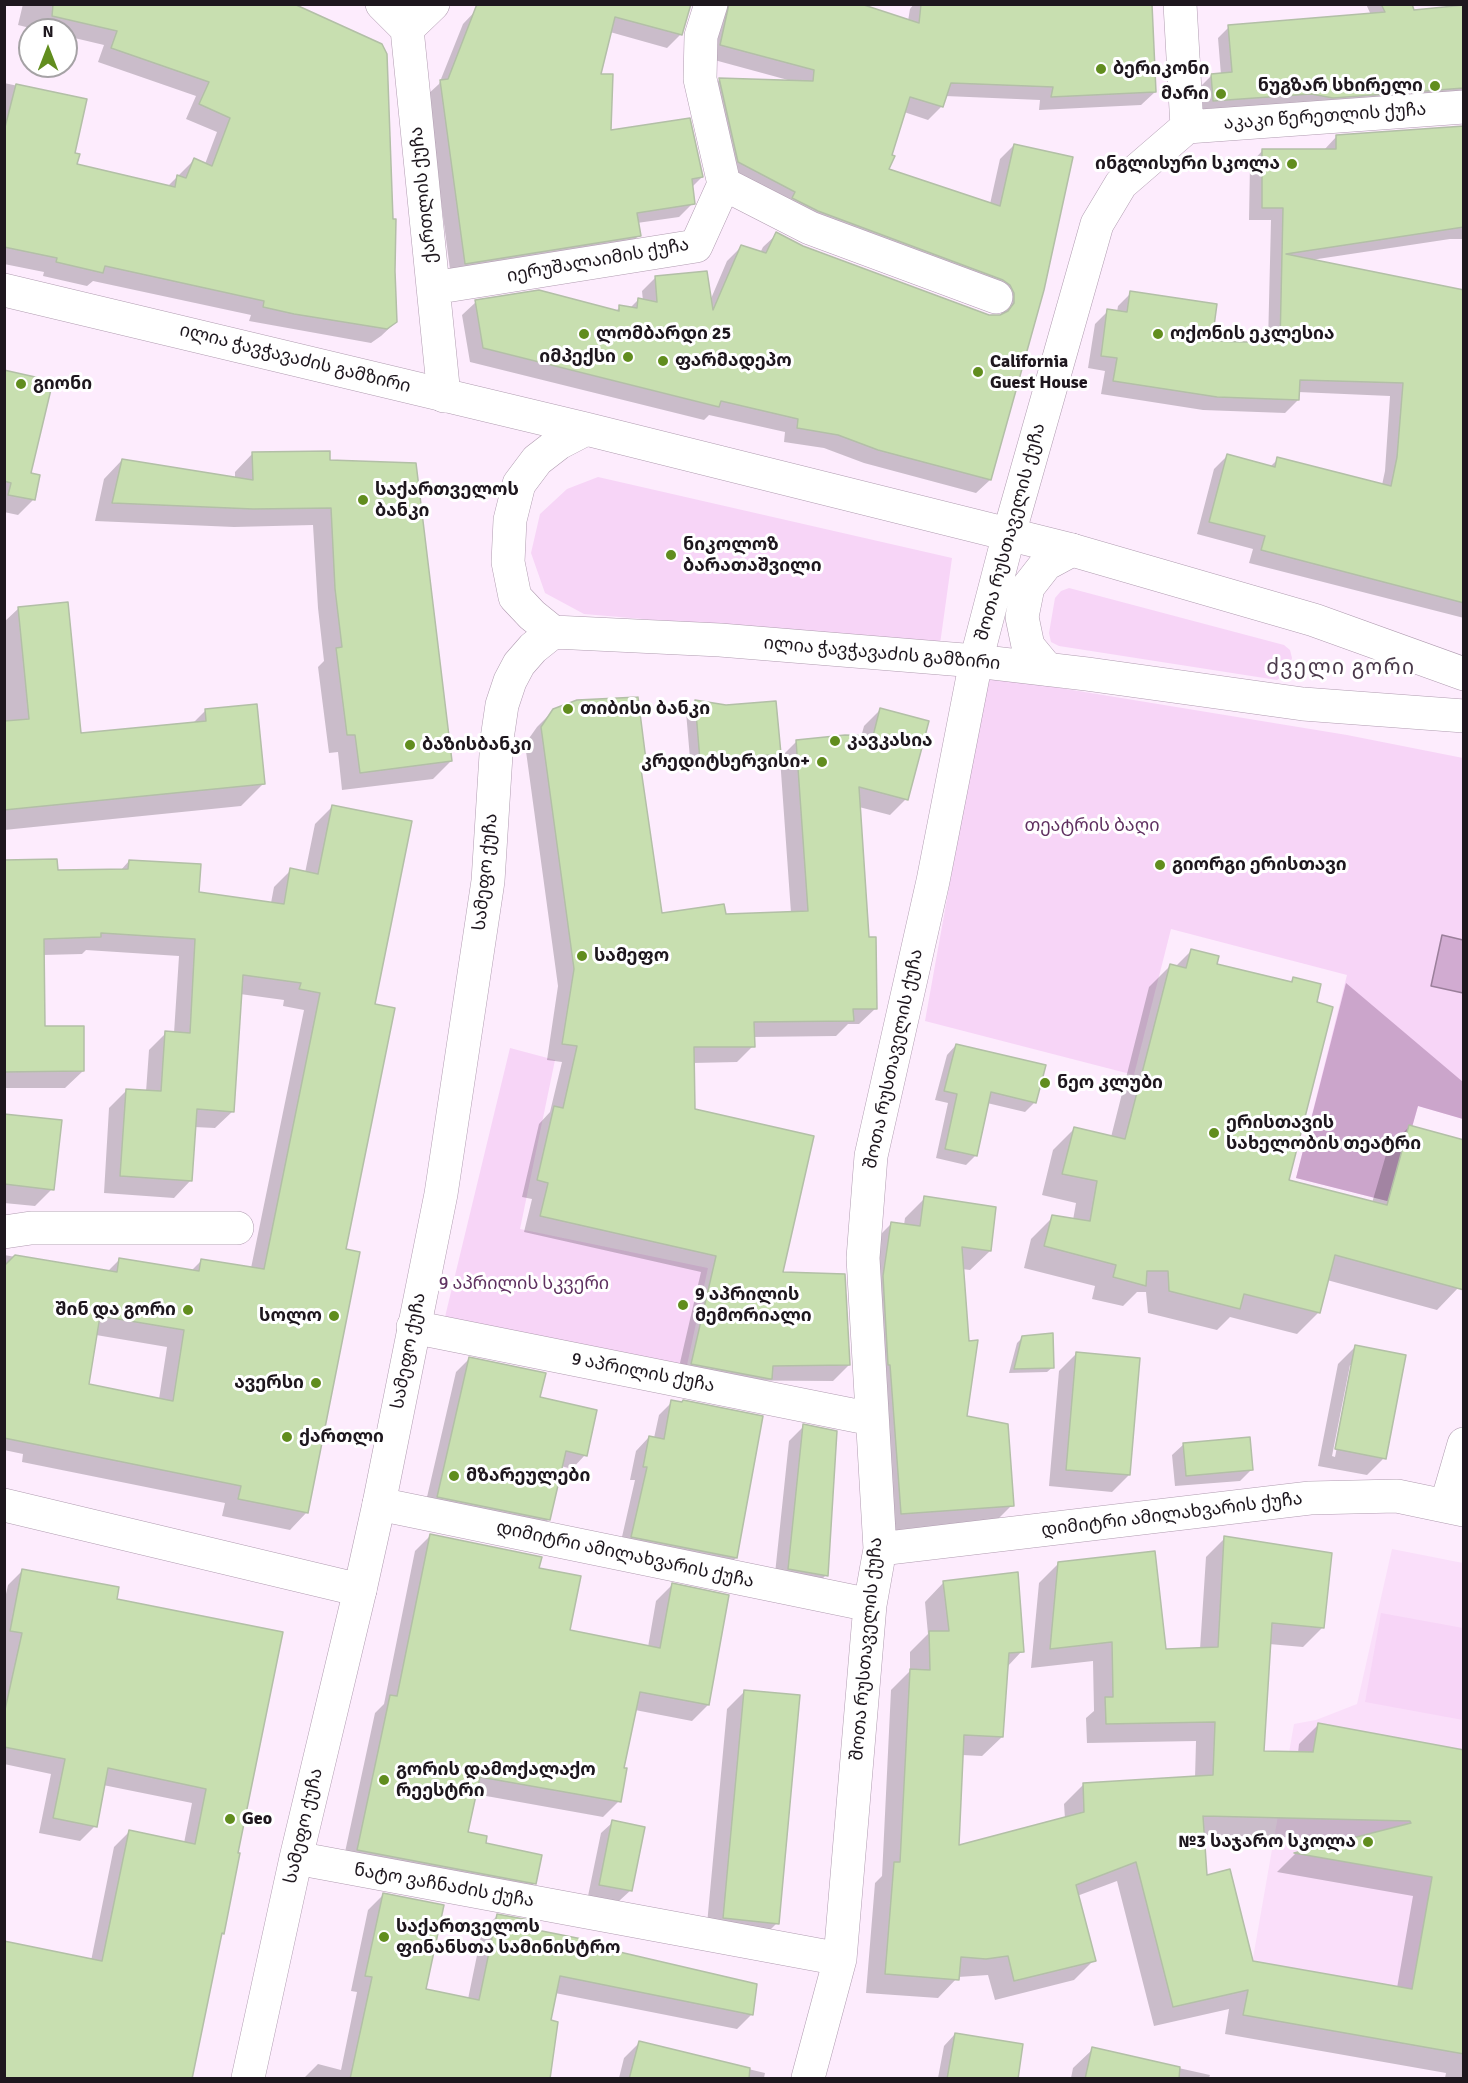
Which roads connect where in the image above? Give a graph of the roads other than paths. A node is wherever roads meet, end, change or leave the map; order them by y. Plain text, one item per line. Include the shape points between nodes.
1 (382, 4) edge
2 (433, 4) edge
3 (711, 4) edge
4 (1180, 4) edge
5 (408, 29) junction
6 (1464, 107) edge
7 (1187, 127) junction
8 (724, 184) junction
9 (433, 288) junction
10 (4, 290) edge
11 (996, 297) dead end
12 (444, 396) junction
13 (586, 429) junction
14 (1009, 534) junction
15 (1072, 550) junction
16 (553, 632) junction
17 (976, 661) junction
18 (1047, 669) junction
19 (1464, 674) edge
20 (1464, 716) edge
21 (237, 1228) dead end
22 (4, 1232) edge
23 (413, 1327) junction
24 (872, 1412) junction
25 (1464, 1444) edge
26 (4, 1504) edge
27 (379, 1504) junction
28 (1455, 1508) edge
29 (880, 1549) junction
30 (360, 1590) junction
31 (870, 1605) junction
32 (296, 1858) junction
33 (840, 1959) junction
34 (248, 2079) edge
35 (808, 2079) edge

1 - 5 street
2 - 5 street
3 - 8 street via 701,36 700,79
4 - 7 street
5 - 9 street, ქართლის ქუჩა
6 - 7 street, აკაკი წერეთლის ქუჩა
7 - 14 street, შოთა რუსთაველის ქუჩა via 1121,184 1097,224
8 - 9 street, იერუშალაიმის ქუჩა via 696,246
8 - 11 street via 810,228
9 - 12 street, ქართლის ქუჩა
10 - 12 street, ილია ჭავჭავაძის გამზირი
12 - 13 street, ილია ჭავჭავაძის გამზირი
13 - 14 street, ილია ჭავჭავაძის გამზირი
13 - 16 street via 537,460 519,484 510,520 508,562 515,597
14 - 15 street, ილია ჭავჭავაძის გამზირი
14 - 17 street, შოთა რუსთაველის ქუჩა
15 - 18 street via 1046,564 1028,587 1022,617 1028,646
15 - 19 street, ილია ჭავჭავაძის გამზირი via 1314,620
16 - 17 street, ილია ჭავჭავაძის გამზირი via 720,640
16 - 23 street, სამეფო ქუჩა via 519,664 502,705 488,881 441,1194
17 - 18 street, ილია ჭავჭავაძის გამზირი
17 - 24 street, შოთა რუსთაველის ქუჩა via 933,881 871,1156 863,1258
18 - 20 street, ილია ჭავჭავაძის გამზირი via 1303,704
21 - 22 street via 31,1228
23 - 24 street, 9 აპრილის ქუჩა
23 - 27 street, სამეფო ქუჩა
24 - 29 street, შოთა რუსთაველის ქუჩა
25 - 28 street
26 - 30 street
27 - 30 street, სამეფო ქუჩა
27 - 31 street, დიმიტრი ამილახვარის ქუჩა
28 - 29 street, დიმიტრი ამილახვარის ქუჩა via 1397,1496 1310,1498
29 - 31 street, შოთა რუსთაველის ქუჩა
30 - 32 street, სამეფო ქუჩა
31 - 33 street, შოთა რუსთაველის ქუჩა
32 - 33 street, ნატო ვაჩნაძის ქუჩა
32 - 34 street, სამეფო ქუჩა
33 - 35 street, შოთა რუსთაველის ქუჩა

